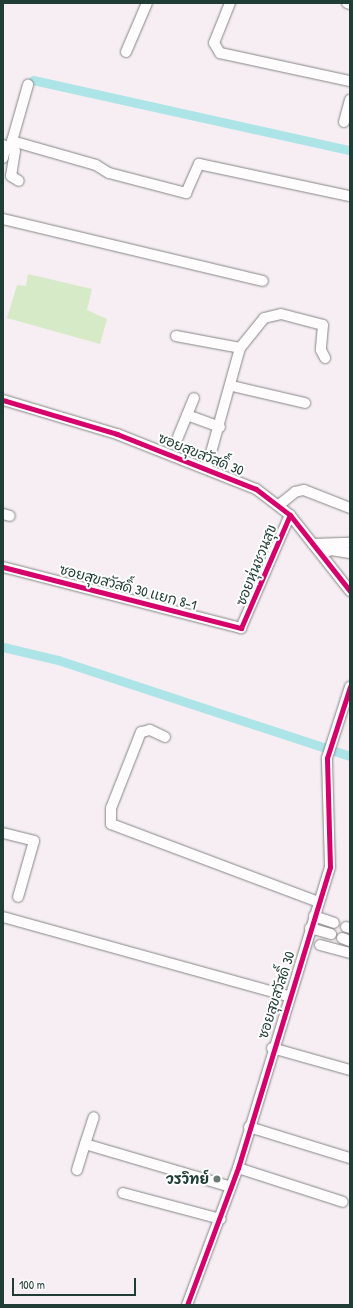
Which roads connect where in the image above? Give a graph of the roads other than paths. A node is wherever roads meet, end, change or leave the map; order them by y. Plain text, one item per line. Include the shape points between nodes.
1 (147, 3) edge
2 (230, 3) edge
3 (126, 52) dead end
4 (350, 81) edge
5 (28, 85) dead end
6 (350, 100) edge
7 (344, 122) dead end
8 (8, 145) edge
9 (3, 158) edge
10 (19, 181) dead end
11 (350, 196) edge
12 (3, 219) edge
13 (263, 281) dead end
14 (176, 336) dead end
15 (240, 348) junction
16 (325, 358) dead end
17 (232, 386) junction
18 (194, 398) dead end
19 (3, 400) edge
20 (304, 403) dead end
21 (187, 415) junction
22 (220, 427) junction
23 (178, 437) dead end
24 (207, 468) junction
25 (278, 505) junction
26 (350, 508) edge
27 (290, 515) junction
28 (350, 543) edge
29 (313, 544) junction
30 (350, 553) edge
31 (322, 554) junction
32 (3, 567) edge
33 (350, 592) edge
34 (244, 624) joint
35 (350, 687) edge
36 (164, 737) dead end
37 (3, 833) edge
38 (18, 896) dead end
39 (318, 902) junction
40 (314, 916) junction
41 (3, 917) edge
42 (334, 923) dead end
43 (310, 928) junction
44 (331, 934) dead end
45 (320, 945) dead end
46 (350, 953) edge
47 (288, 996) junction
48 (272, 1048) junction
49 (350, 1070) edge
50 (94, 1117) dead end
51 (250, 1127) junction
52 (85, 1144) junction
53 (350, 1158) edge
54 (238, 1168) junction
55 (77, 1170) dead end
56 (231, 1187) junction
57 (123, 1193) dead end
58 (343, 1202) dead end
59 (221, 1219) junction
60 (187, 1305) edge

1 - 3 street
2 - 4 street via 214,43 220,53
5 - 8 street
6 - 7 street
8 - 9 street
8 - 10 street via 16,155 11,176
8 - 11 street via 96,165 109,173 186,193 199,164
12 - 13 street
14 - 15 street
15 - 16 street via 264,318 281,314 323,325 322,350
15 - 17 street
17 - 20 street
17 - 22 street
18 - 21 street
19 - 24 street, ซอยสุขสวัสดิ์ 30 via 117,434
21 - 22 street
21 - 23 street
22 - 24 street
24 - 25 street, ซอยสุขสวัสดิ์ 30 via 256,490
25 - 26 street via 295,492 304,490
25 - 27 street, ซอยสุขสวัสดิ์ 30
27 - 29 street, ซอยสุขสวัสดิ์ 30
27 - 34 street, ซอยหุ่นชวนสุข
28 - 29 street
29 - 31 street, ซอยสุขสวัสดิ์ 30
30 - 31 street via 331,550
31 - 33 street, ซอยสุขสวัสดิ์ 30
32 - 34 street, ซอยสุขสวัสดิ์ 30 แยก 8-1 via 236,628
35 - 39 street, ซอยสุขสวัสดิ์ 30 via 327,758 331,858
36 - 39 street via 150,730 141,732 111,808 111,824 121,831
37 - 38 street via 34,841
39 - 40 street, ซอยสุขสวัสดิ์ 30
40 - 42 street
40 - 43 street, ซอยสุขสวัสดิ์ 30
41 - 47 street
43 - 44 street
43 - 47 street, ซอยสุขสวัสดิ์ 30
45 - 46 street
47 - 48 street, ซอยสุขสวัสดิ์ 30
48 - 49 street
48 - 51 street, ซอยสุขสวัสดิ์ 30
50 - 52 street
51 - 53 street
51 - 54 street, ซอยสุขสวัสดิ์ 30
52 - 55 street
52 - 56 street
54 - 56 street, ซอยสุขสวัสดิ์ 30
54 - 58 street
56 - 59 street, ซอยสุขสวัสดิ์ 30
57 - 59 street
59 - 60 street, ซอยสุขสวัสดิ์ 30

